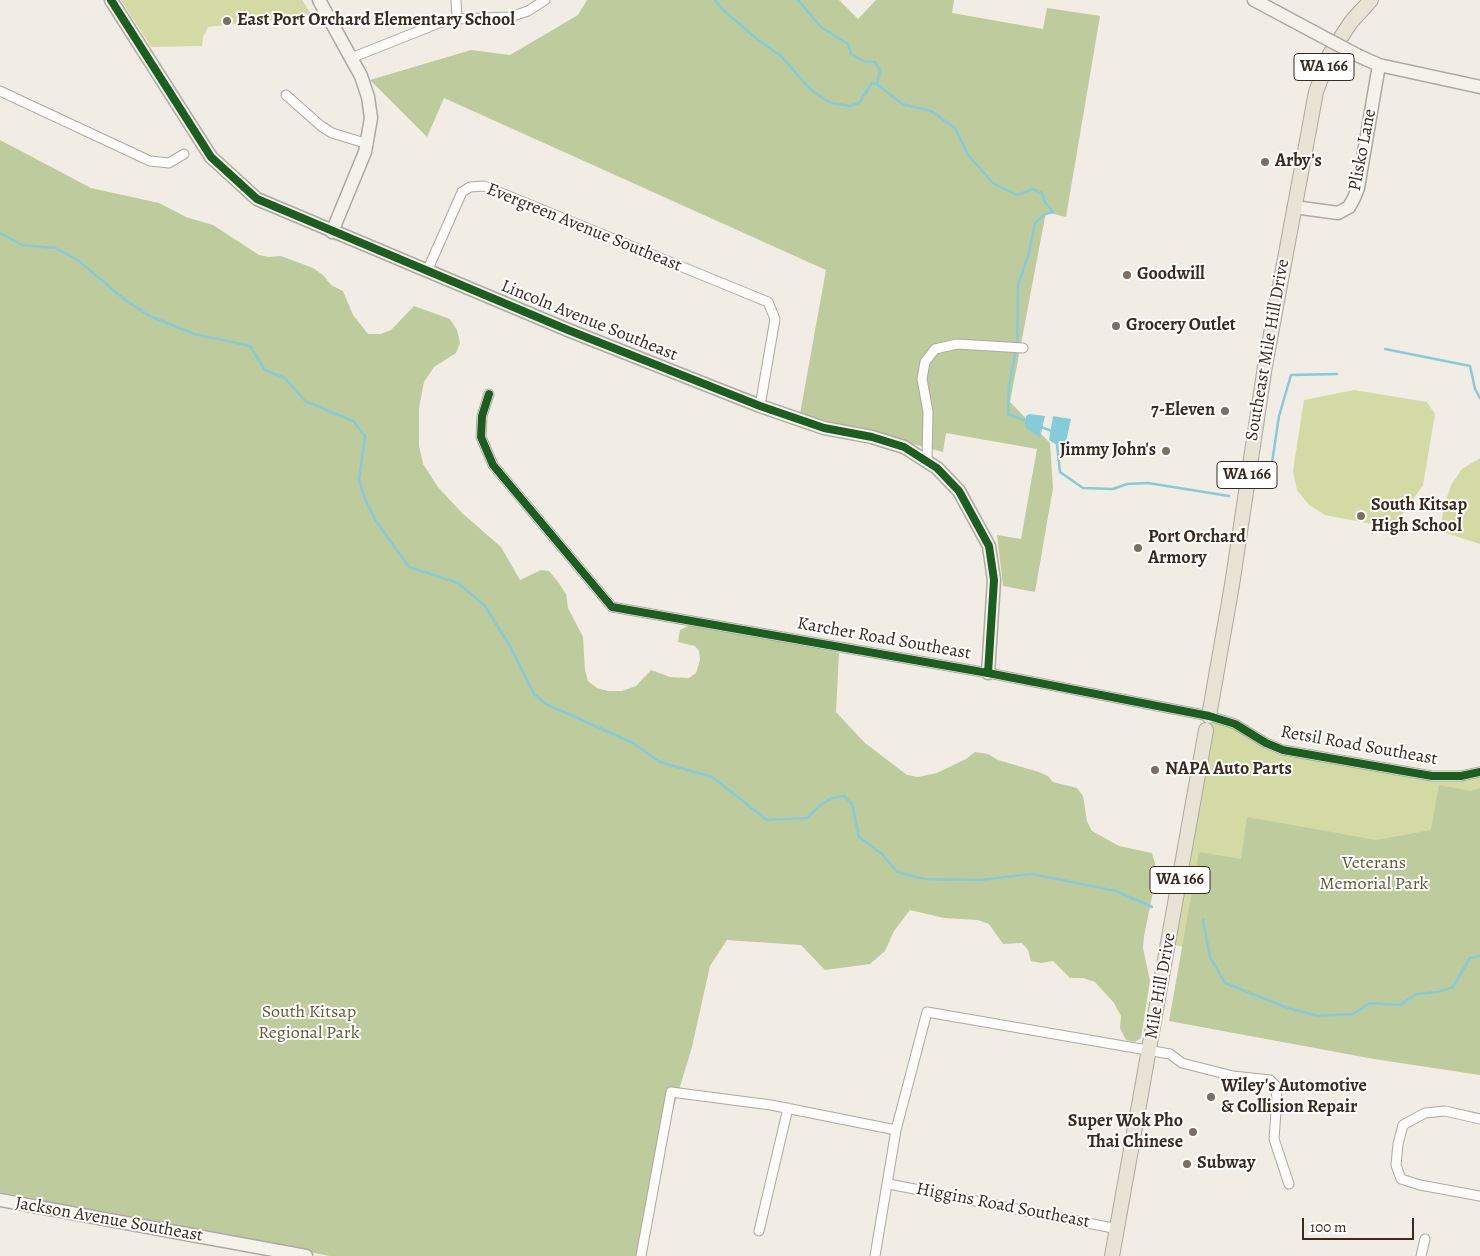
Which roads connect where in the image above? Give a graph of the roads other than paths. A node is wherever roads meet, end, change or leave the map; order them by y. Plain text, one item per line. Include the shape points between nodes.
1 (111, 0) edge
2 (319, 0) edge
3 (456, 0) edge
4 (545, 0) edge
5 (1254, 0) edge
6 (1371, 0) edge
7 (457, 19) junction
8 (351, 58) junction
9 (1380, 65) junction
10 (1480, 87) edge
11 (0, 92) edge
12 (286, 95) dead end
13 (368, 144) junction
14 (184, 154) dead end
15 (1294, 207) junction
16 (332, 232) junction
17 (428, 270) junction
18 (1023, 348) dead end
19 (489, 394) dead end
20 (760, 406) junction
21 (927, 461) junction
22 (988, 673) junction
23 (1209, 716) junction
24 (1206, 730) joint
25 (1480, 772) edge
26 (1150, 1051) junction
27 (788, 1108) junction
28 (1480, 1119) edge
29 (896, 1130) junction
30 (888, 1184) junction
31 (1289, 1184) dead end
32 (1480, 1196) edge
33 (0, 1200) edge
34 (1118, 1229) junction
35 (759, 1231) dead end
36 (1425, 1239) dead end
37 (264, 1252) edge
38 (306, 1256) edge
39 (641, 1256) edge
40 (875, 1256) edge
41 (1112, 1256) edge
42 (1422, 1256) edge

1 - 16 street, Lincoln Avenue Southeast via 211,158 257,199
2 - 8 street
3 - 7 street
4 - 7 street via 510,17
5 - 9 street, bridge
6 - 15 main road, Southeast Mile Hill Drive / WA 166 via 1340,37 1320,79
7 - 8 street
8 - 13 street via 363,82 370,108
9 - 10 street
9 - 15 street, Plisko Lane via 1354,198 1338,213
11 - 14 street via 150,161 169,163
12 - 13 street via 321,126 337,135
13 - 16 street
15 - 23 main road, Southeast Mile Hill Drive / WA 166 via 1260,392
16 - 17 street, Lincoln Avenue Southeast
17 - 20 street, Lincoln Avenue Southeast
17 - 20 street, Evergreen Avenue Southeast via 462,192 470,187 484,186 768,302 775,319
18 - 21 street via 957,344 935,349 925,362 922,379 928,412
19 - 22 street, Karcher Road Southeast via 482,416 482,437 493,465 612,607
20 - 21 street, Lincoln Avenue Southeast via 824,428 904,447
21 - 22 street, Lincoln Avenue Southeast via 959,491 989,546 994,580
22 - 23 street, Karcher Road Southeast
23 - 24 street, Mile Hill Drive / WA 166
23 - 25 street, Retsil Road Southeast via 1235,724 1283,750 1432,776
24 - 26 main road, Mile Hill Drive / WA 166
26 - 29 street via 927,1012
26 - 31 street via 1170,1054 1182,1063 1233,1076 1270,1080 1275,1085 1277,1098 1274,1140
26 - 34 main road, Mile Hill Drive / WA 166
27 - 29 street
27 - 35 street
27 - 39 street via 671,1092
28 - 32 street via 1445,1110 1425,1113 1404,1125 1396,1165 1401,1178 1407,1181
29 - 30 street
30 - 34 street, Higgins Road Southeast
30 - 40 street
33 - 37 street, Jackson Avenue Southeast
34 - 41 main road, Mile Hill Drive / WA 166
36 - 42 street
37 - 38 street, Jackson Avenue Southeast

